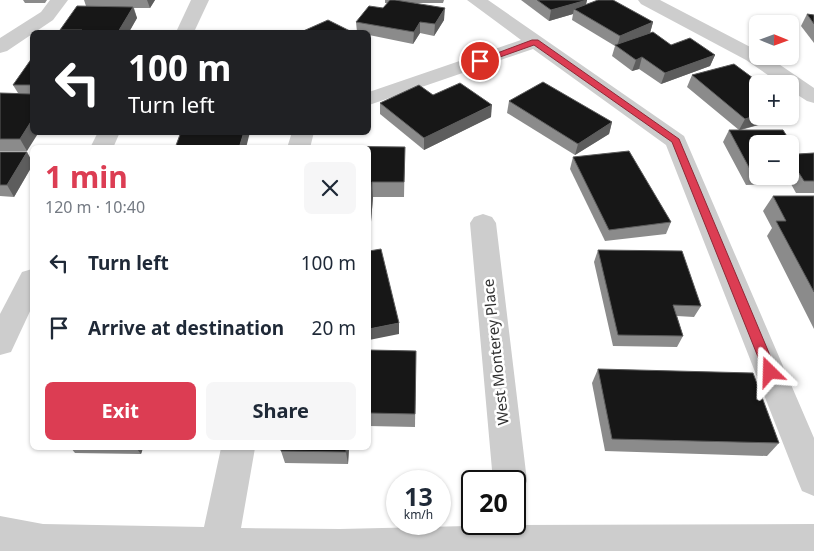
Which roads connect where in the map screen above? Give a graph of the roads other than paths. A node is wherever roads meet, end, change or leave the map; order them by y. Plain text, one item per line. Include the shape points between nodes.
1 (59, 0) edge
2 (200, 0) edge
3 (476, 0) edge
4 (647, 0) edge
5 (688, 2) dead end
6 (665, 9) junction
7 (186, 30) edge
8 (535, 42) junction
9 (0, 47) edge
10 (814, 96) edge
11 (371, 98) edge
12 (483, 223) dead end
13 (30, 284) edge
14 (0, 343) edge
15 (238, 450) edge
16 (509, 470) edge
17 (814, 478) edge
18 (0, 534) edge
19 (526, 534) edge
20 (503, 535) edge
21 (814, 544) edge
22 (219, 546) junction
23 (340, 550) edge

1 - 9 street via 47,16
2 - 7 street
3 - 8 street
4 - 6 street
5 - 6 street
6 - 10 street via 753,56
8 - 11 street
8 - 17 street via 676,141
12 - 16 street, West Monterey Place
13 - 14 street
15 - 22 street
18 - 22 street via 43,542
19 - 21 street
20 - 23 street
22 - 23 street

